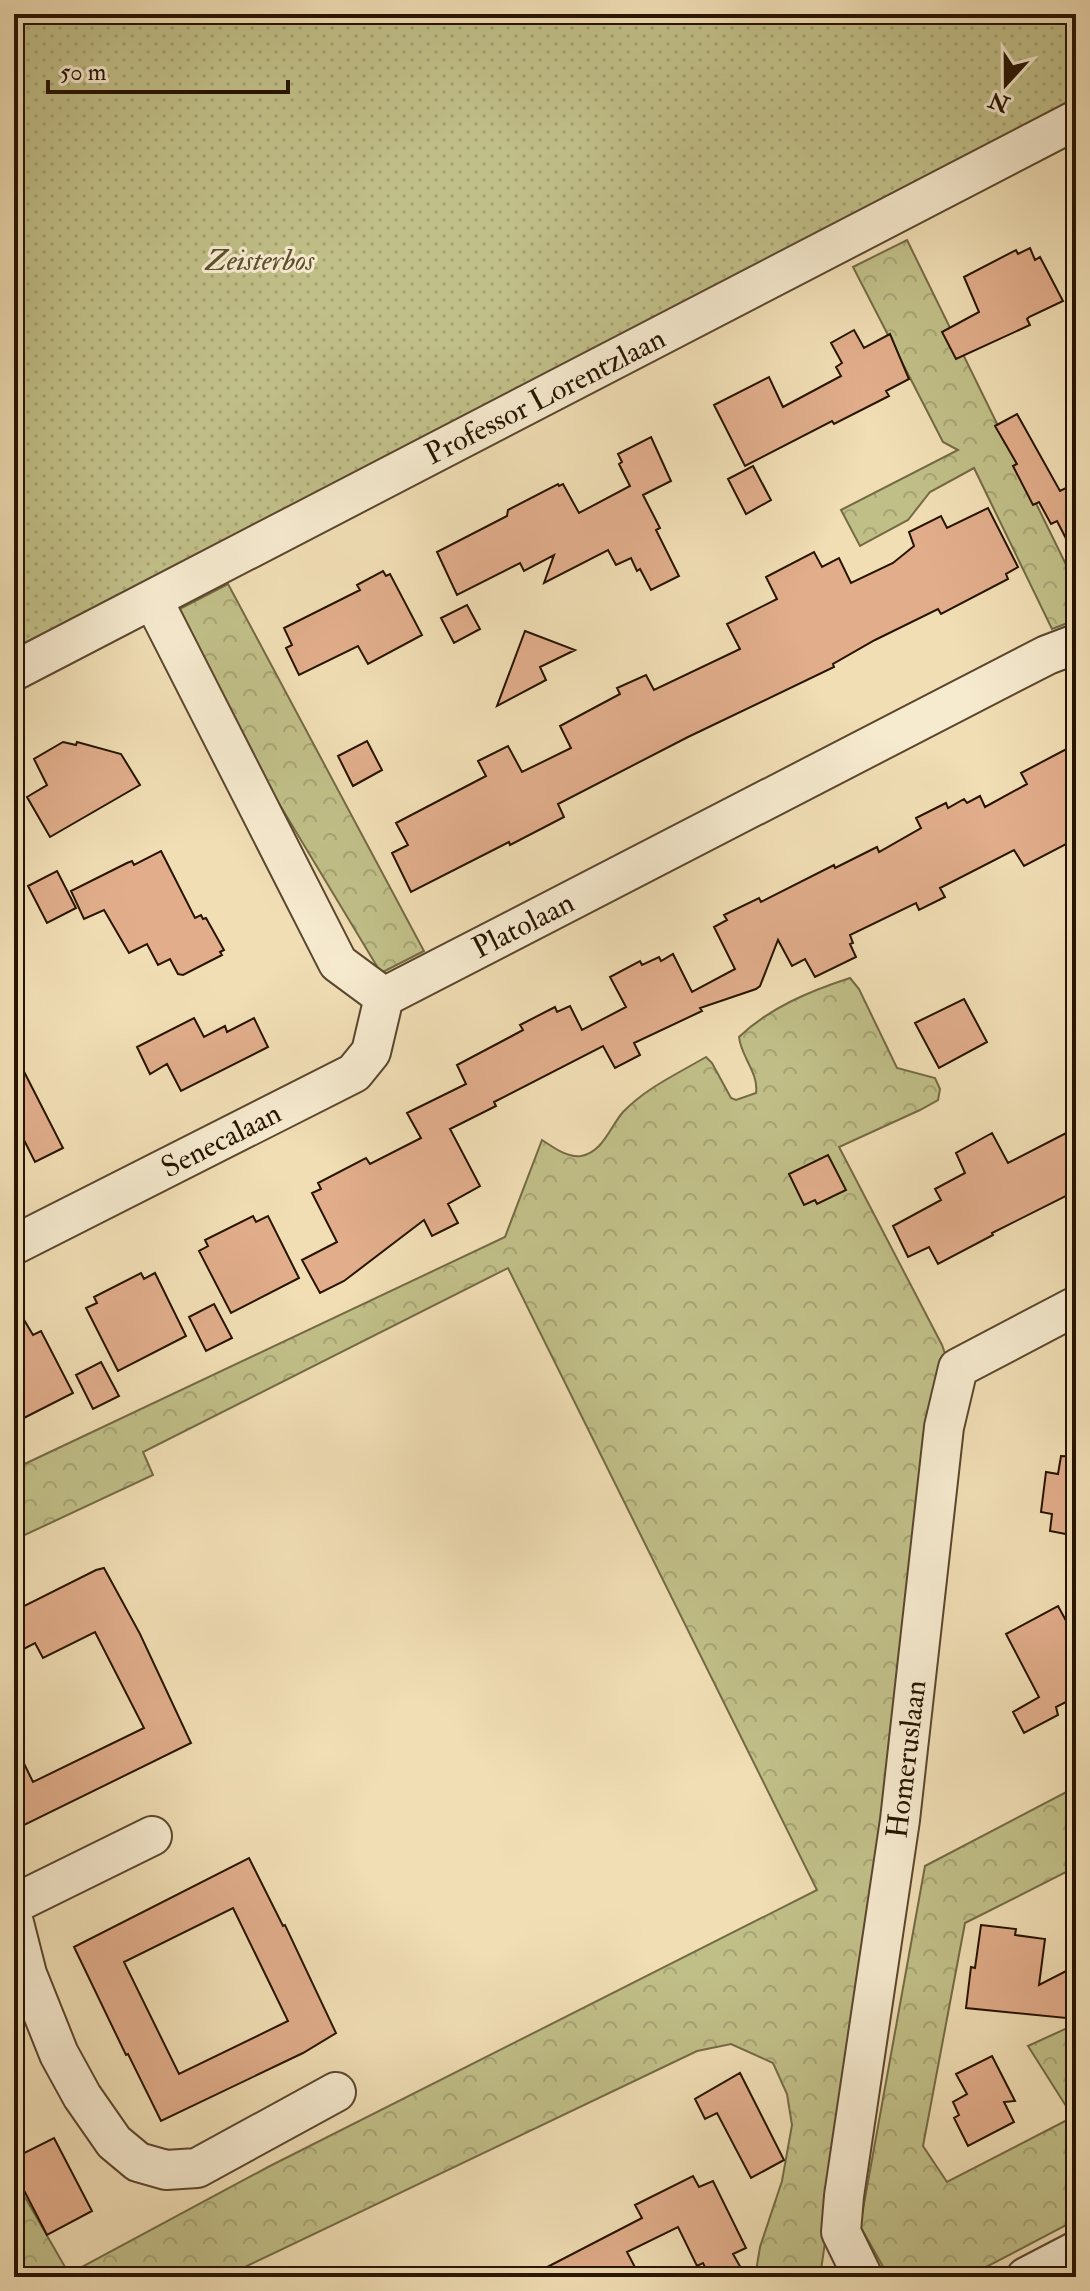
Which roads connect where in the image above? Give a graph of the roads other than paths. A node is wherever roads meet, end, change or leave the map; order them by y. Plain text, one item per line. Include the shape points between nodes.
1 (1076, 120) edge
2 (153, 600) junction
3 (1076, 644) edge
4 (14, 671) edge
5 (384, 997) junction
6 (14, 1245) edge
7 (1076, 1306) edge
8 (152, 1836) dead end
9 (14, 1904) edge
10 (14, 1923) edge
11 (336, 2092) dead end
12 (1076, 2251) edge
13 (863, 2277) edge
14 (1026, 2277) edge

1 - 2 street, Professor Lorentzlaan
2 - 4 street, Professor Lorentzlaan
2 - 5 street via 338,963
3 - 5 street, Platolaan
5 - 6 street, Senecalaan via 371,1052 354,1073
7 - 13 street, Homeruslaan via 958,1368 944,1427 900,1820 843,2208 841,2232
8 - 9 street
10 - 11 street via 27,1974 59,2054 114,2142 138,2162 166,2170 197,2168
12 - 14 street

